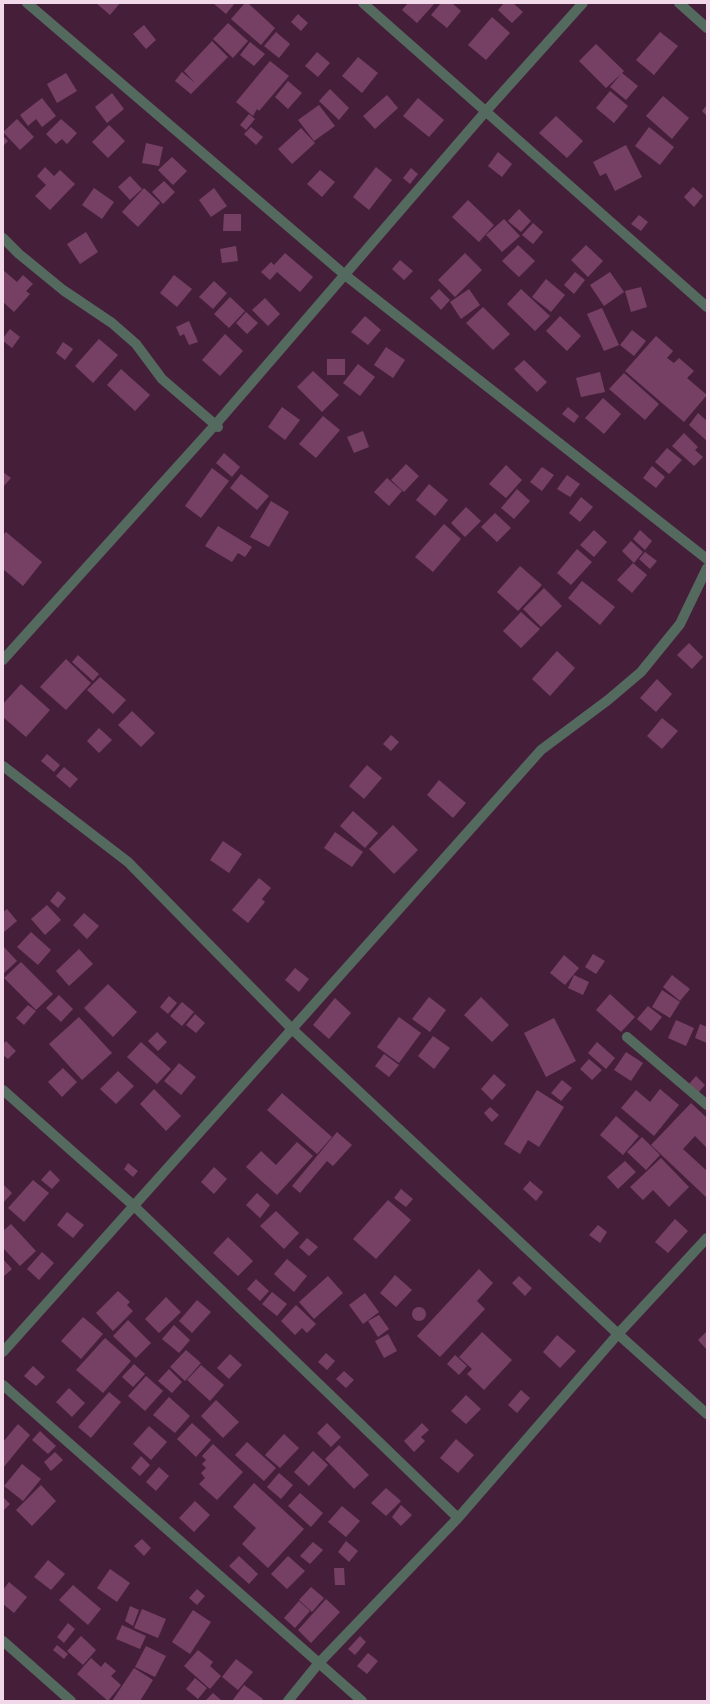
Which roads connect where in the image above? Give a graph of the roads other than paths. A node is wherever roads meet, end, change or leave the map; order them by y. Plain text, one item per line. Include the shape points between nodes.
1 (27, 3) edge
2 (363, 3) edge
3 (583, 3) edge
4 (679, 3) edge
5 (707, 28) edge
6 (486, 111) junction
7 (3, 238) edge
8 (345, 275) junction
9 (707, 307) edge
10 (216, 426) junction
11 (707, 559) edge
12 (707, 568) edge
13 (3, 660) edge
14 (3, 766) edge
15 (292, 1028) junction
16 (627, 1037) dead end
17 (3, 1090) edge
18 (707, 1105) edge
19 (134, 1206) junction
20 (707, 1238) edge
21 (618, 1334) junction
22 (3, 1352) edge
23 (3, 1385) edge
24 (707, 1414) edge
25 (458, 1518) junction
26 (3, 1641) edge
27 (318, 1664) junction
28 (71, 1701) edge
29 (288, 1701) edge
30 (362, 1701) edge

1 - 8 street
2 - 6 street
3 - 6 street
4 - 5 street
6 - 8 street
6 - 9 street
7 - 10 street via 63,290 112,323 136,344 162,379
8 - 10 street
8 - 11 street
10 - 13 street
12 - 15 street via 680,624 641,672 541,750
14 - 15 street via 128,862
15 - 19 street
15 - 21 street
16 - 18 street
17 - 19 street
19 - 22 street
19 - 25 street
20 - 21 street
21 - 24 street
21 - 25 street
23 - 27 street
25 - 27 street
26 - 28 street
27 - 29 street
27 - 30 street

